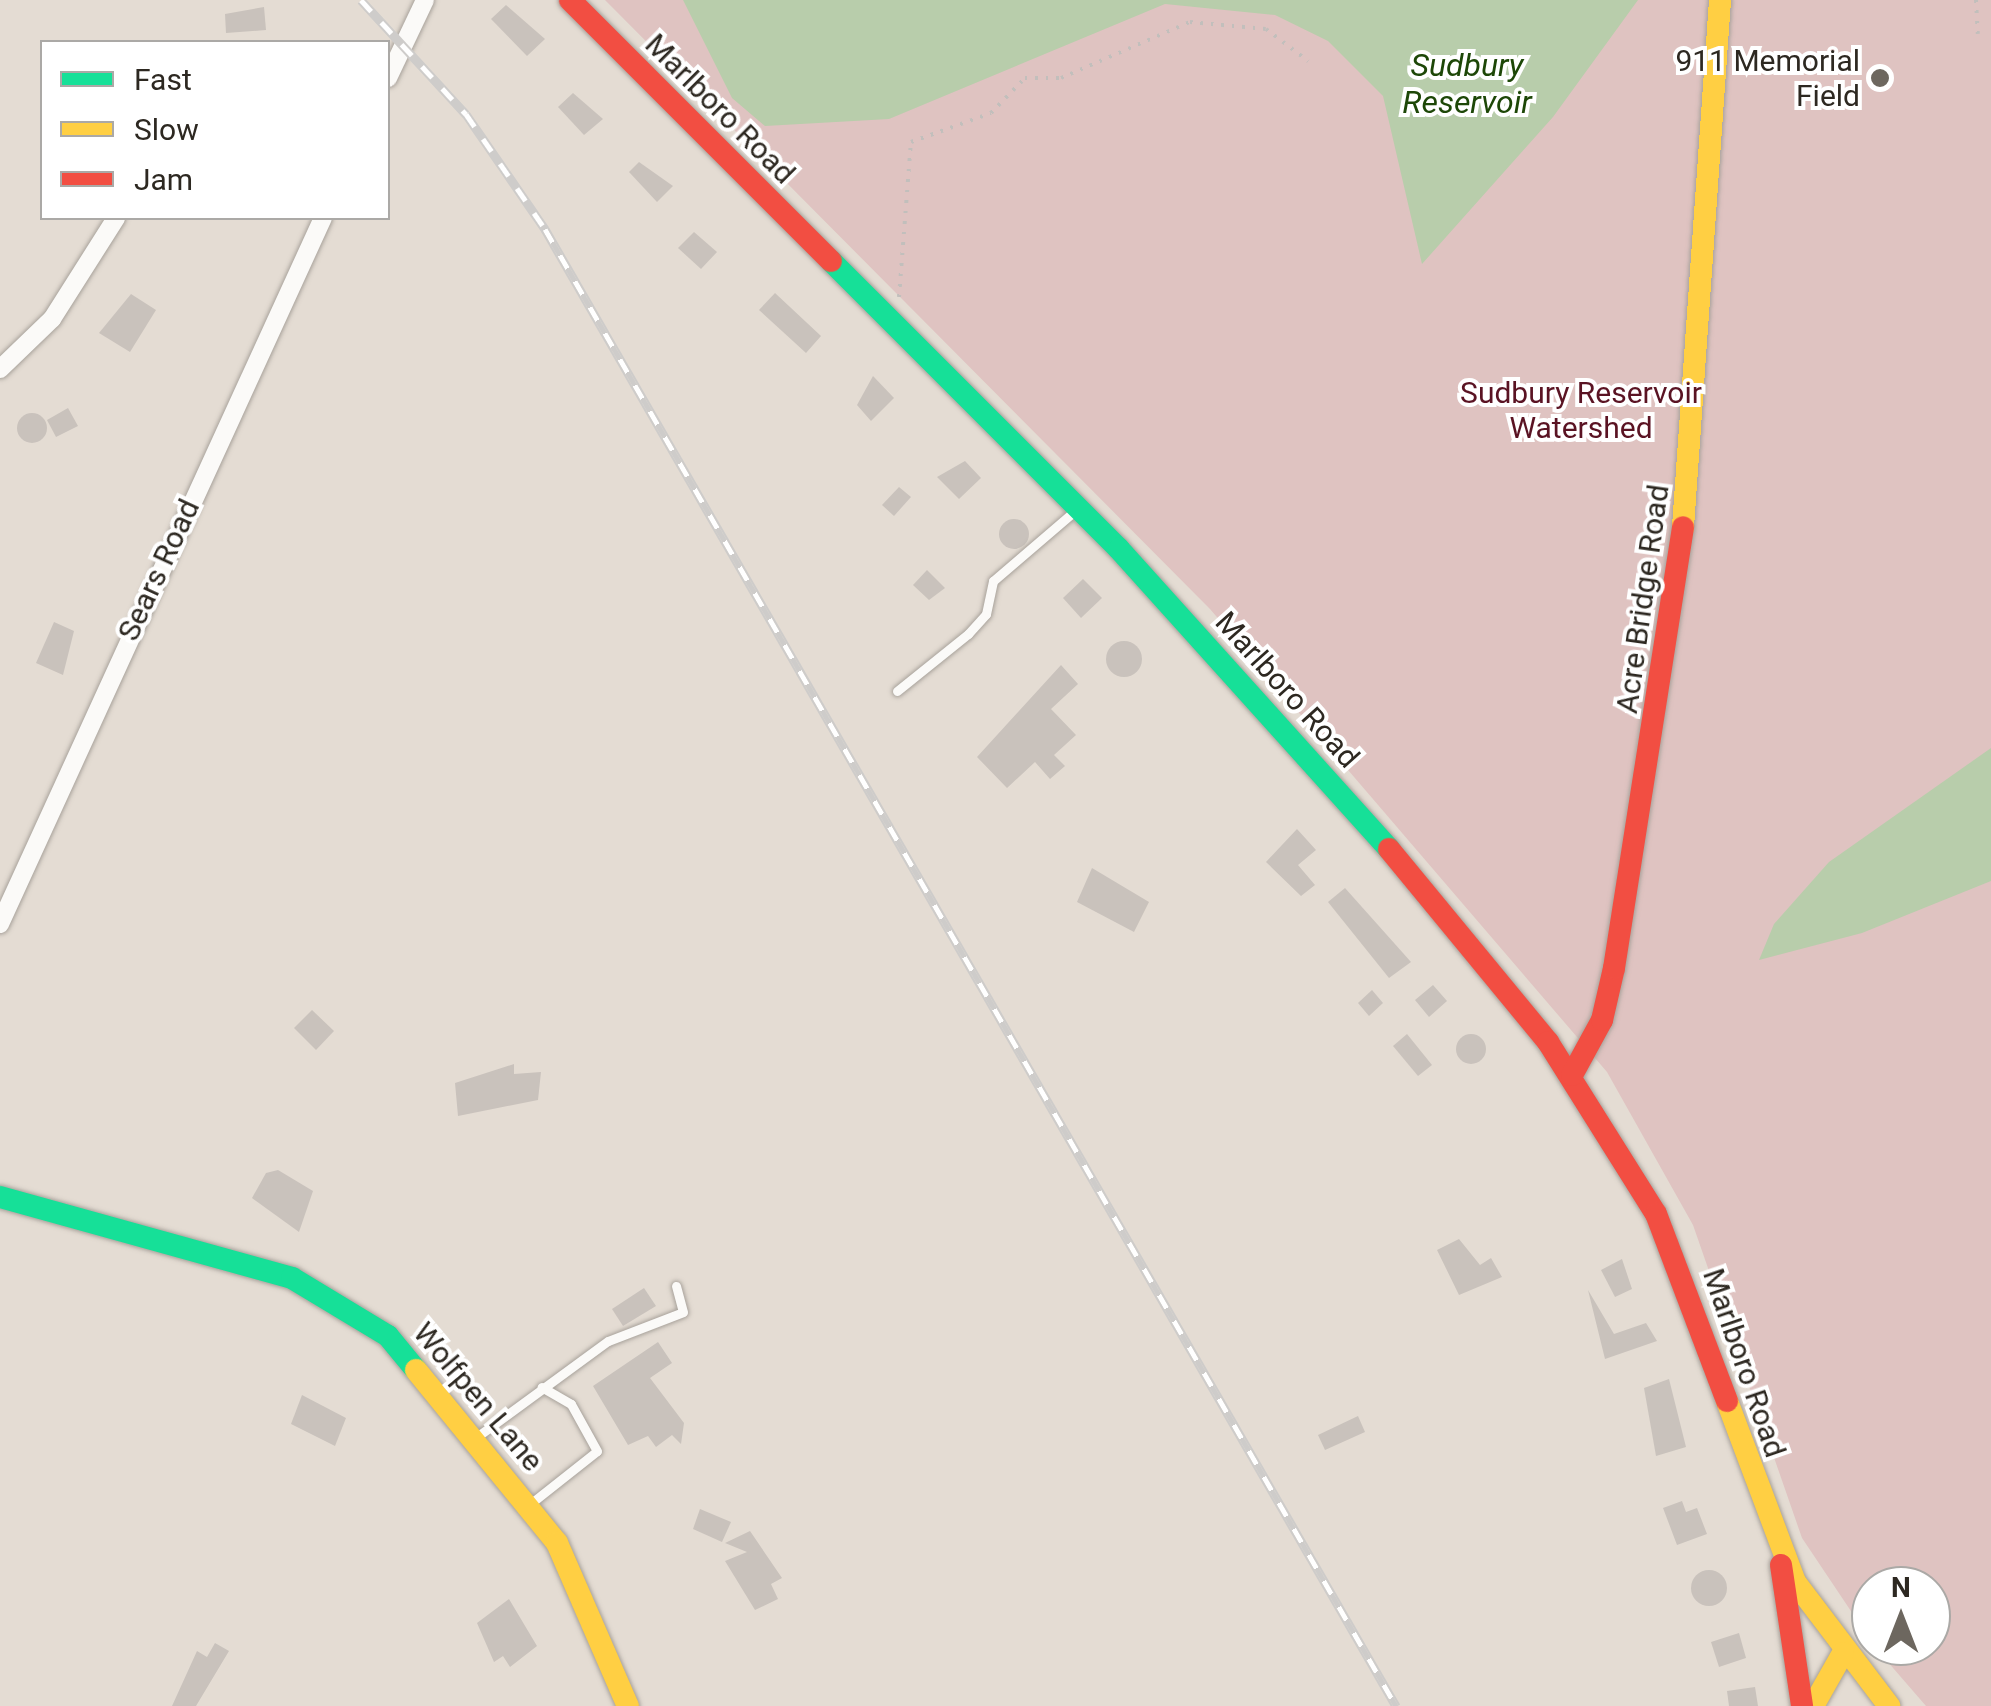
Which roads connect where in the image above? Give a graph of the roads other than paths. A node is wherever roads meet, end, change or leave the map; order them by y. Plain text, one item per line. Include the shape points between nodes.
1 (425, 0) edge
2 (570, 0) edge
3 (1720, 0) edge
4 (390, 74) edge
5 (115, 220) edge
6 (322, 220) edge
7 (0, 369) edge
8 (1079, 508) junction
9 (897, 691) dead end
10 (0, 924) edge
11 (1572, 1075) junction
12 (0, 1196) edge
13 (676, 1286) dead end
14 (542, 1387) junction
15 (478, 1436) junction
16 (530, 1504) junction
17 (1779, 1545) junction
18 (1843, 1653) junction
19 (628, 1706) edge
20 (1802, 1706) edge
21 (1813, 1706) edge
22 (1889, 1706) edge

1 - 4 street
2 - 8 main road, Marlboro Road
3 - 11 main road, Acre Bridge Road via 1698,402 1670,646 1618,952 1602,1020
5 - 7 street via 52,318
6 - 10 street, Sears Road
8 - 9 lane via 992,581 986,614
8 - 11 main road, Marlboro Road via 1419,883
11 - 17 main road, Marlboro Road via 1632,1165 1684,1276
12 - 15 main road, Wolfpen Lane via 318,1290 388,1336
13 - 14 lane via 683,1312 608,1341
14 - 15 lane
14 - 16 lane via 572,1404 598,1452
15 - 16 main road, Wolfpen Lane
16 - 19 main road, Wolfpen Lane via 570,1565
17 - 18 main road, Marlboro Road
17 - 20 main road, Marlboro Road
18 - 21 main road
18 - 22 main road, Marlboro Road

